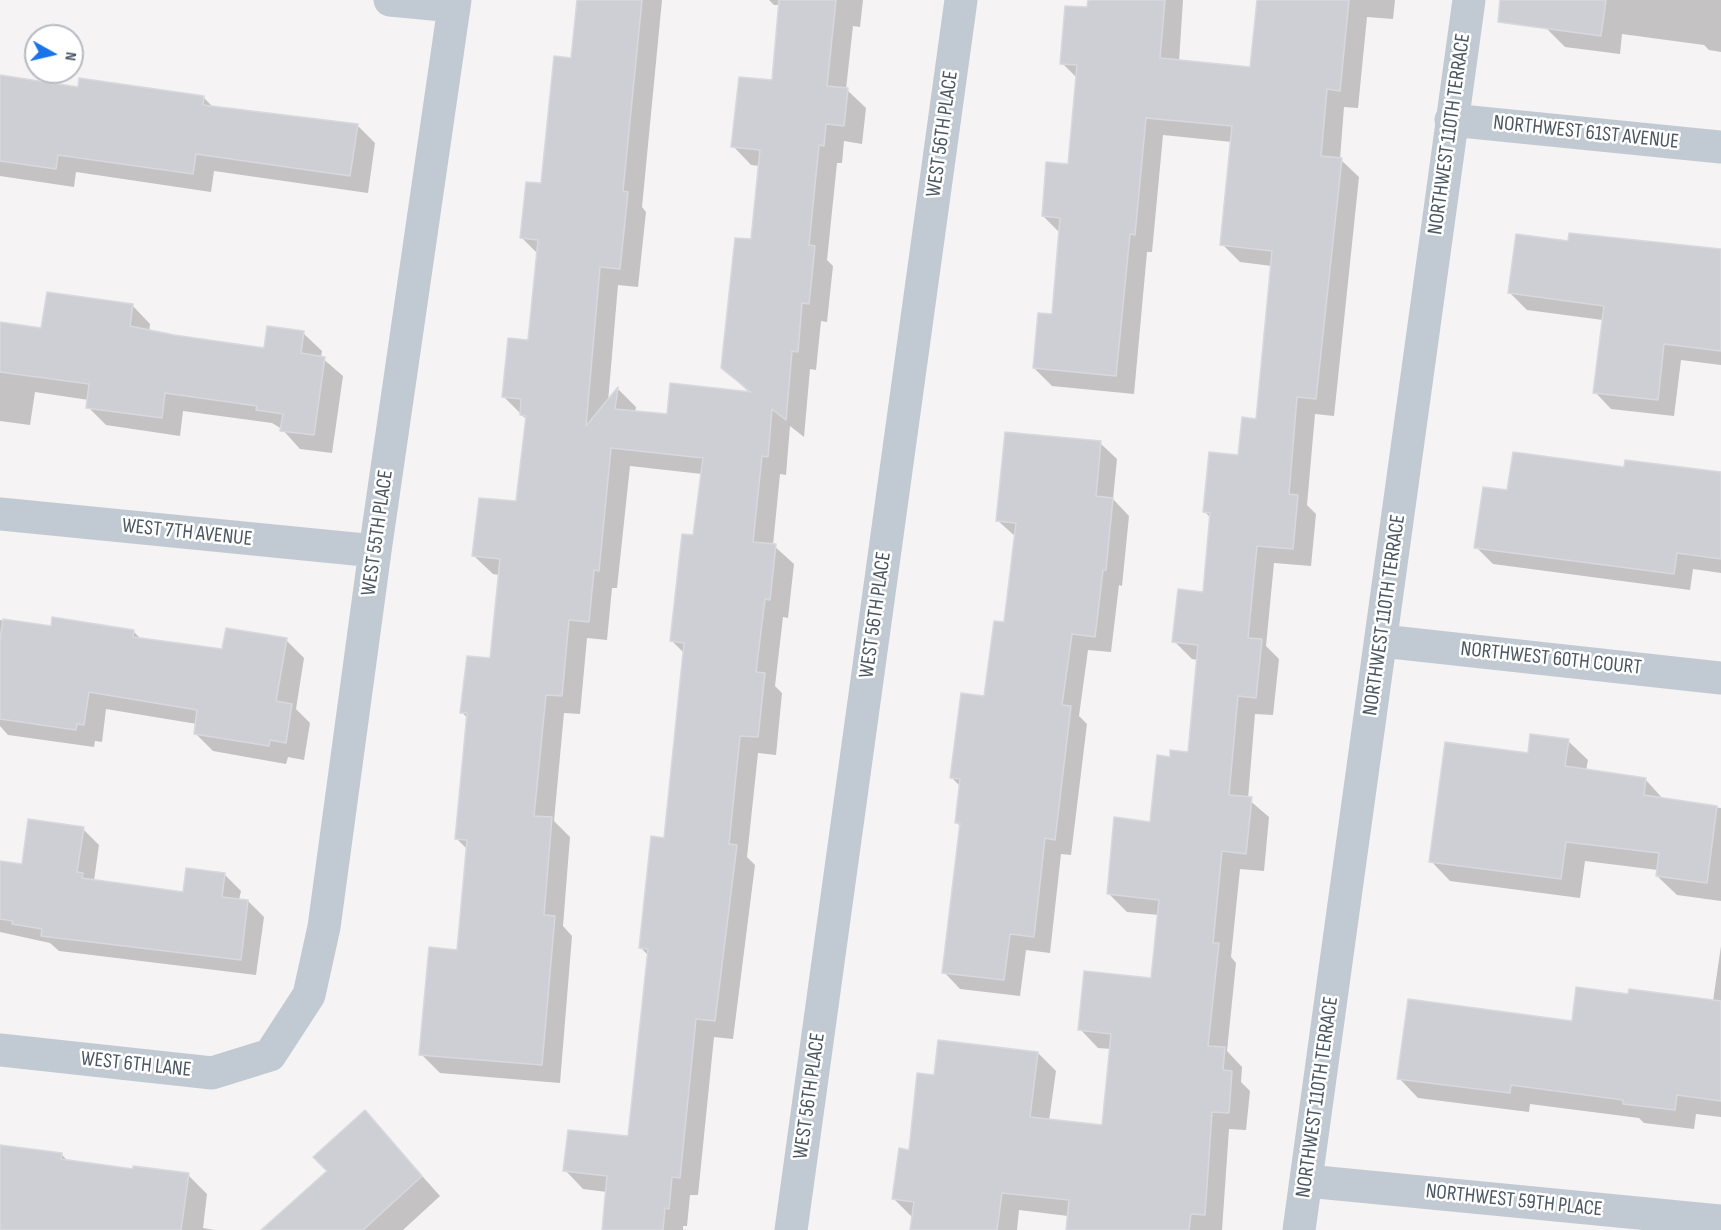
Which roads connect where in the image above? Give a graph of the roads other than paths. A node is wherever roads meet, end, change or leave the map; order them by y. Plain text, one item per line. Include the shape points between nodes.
1 (390, 0) edge
2 (961, 0) edge
3 (1469, 0) edge
4 (454, 3) edge
5 (1451, 120) junction
6 (1721, 147) edge
7 (0, 514) edge
8 (375, 551) junction
9 (1382, 641) junction
10 (1721, 678) edge
11 (0, 1050) edge
12 (270, 1055) joint
13 (1306, 1181) junction
14 (1721, 1221) edge
15 (791, 1230) edge
16 (1299, 1230) edge

1 - 4 street
2 - 15 street, WEST 56TH PLACE
3 - 5 street, NORTHWEST 110TH TERRACE
4 - 8 street, WEST 55TH PLACE
5 - 6 street, NORTHWEST 61ST AVENUE
5 - 9 street, NORTHWEST 110TH TERRACE
7 - 8 street, WEST 7TH AVENUE
8 - 12 street, WEST 55TH PLACE via 324,927 309,995
9 - 10 street, NORTHWEST 60TH COURT
9 - 13 street, NORTHWEST 110TH TERRACE
11 - 12 street, WEST 6TH LANE via 212,1072
13 - 14 street, NORTHWEST 59TH PLACE
13 - 16 street, NORTHWEST 110TH TERRACE

